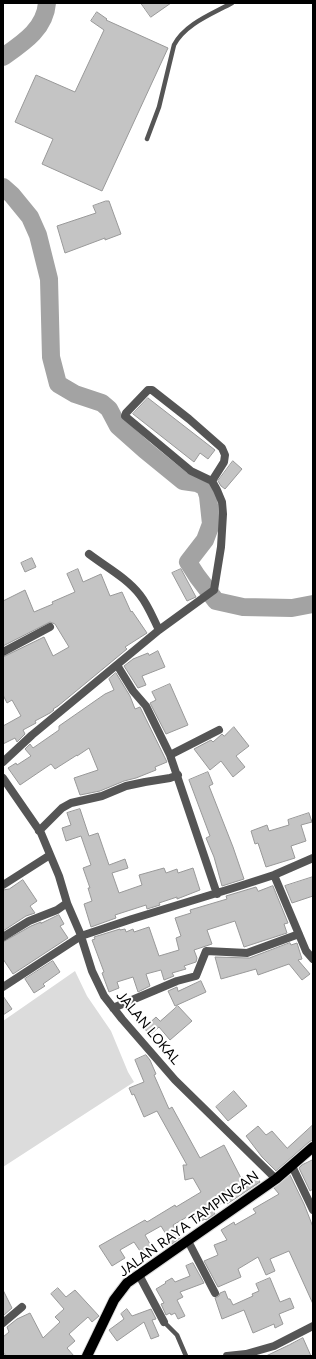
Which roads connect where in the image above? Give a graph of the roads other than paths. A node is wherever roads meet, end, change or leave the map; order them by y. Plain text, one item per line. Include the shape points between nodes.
1 (232, 3) edge
2 (147, 139) dead end
3 (212, 481) junction
4 (89, 554) dead end
5 (50, 627) dead end
6 (159, 630) junction
7 (3, 652) edge
8 (117, 665) junction
9 (219, 730) dead end
10 (170, 755) junction
11 (3, 762) edge
12 (178, 775) junction
13 (3, 778) edge
14 (39, 830) junction
15 (50, 855) junction
16 (313, 858) edge
17 (274, 875) junction
18 (3, 885) edge
19 (217, 894) junction
20 (67, 904) junction
21 (299, 934) junction
22 (81, 936) junction
23 (3, 937) edge
24 (313, 959) edge
25 (3, 987) edge
26 (113, 1008) junction
27 (313, 1147) edge
28 (292, 1166) junction
29 (276, 1179) junction
30 (313, 1210) edge
31 (188, 1241) junction
32 (139, 1275) junction
33 (215, 1293) dead end
34 (22, 1307) dead end
35 (164, 1322) joint
36 (3, 1323) edge
37 (313, 1326) edge
38 (87, 1356) edge
39 (186, 1356) edge
40 (227, 1356) edge

1 - 2 lane via 178,36 159,107
3 - 3 street via 191,471 125,416 148,390 152,390 183,414 222,448 224,462
3 - 6 street via 222,502 223,514 214,590
4 - 6 street via 141,595
5 - 7 street
6 - 8 street
8 - 10 street via 146,706
8 - 11 street via 32,734
9 - 10 street
10 - 12 street
12 - 14 street via 126,786 102,796 71,803
12 - 19 street
13 - 14 street, JALAN LOKAL
14 - 15 street, JALAN LOKAL
15 - 18 street
15 - 20 street, JALAN LOKAL
16 - 17 street
17 - 19 street
17 - 21 street
19 - 22 street
20 - 22 street, JALAN LOKAL
20 - 23 street via 29,921
21 - 24 street via 306,951
21 - 26 street via 247,953 206,951 196,976 177,981
22 - 25 street
22 - 26 street, JALAN LOKAL via 92,971
26 - 29 street, JALAN LOKAL via 175,1080
27 - 28 main road, JALAN RAYA TAMPINGAN
28 - 29 main road, JALAN RAYA TAMPINGAN
28 - 30 street
29 - 31 main road, JALAN RAYA TAMPINGAN
31 - 32 main road, JALAN RAYA TAMPINGAN
31 - 33 street
32 - 35 street
32 - 38 main road, JALAN RAYA TAMPINGAN via 127,1283 114,1300
34 - 36 street
35 - 39 lane via 177,1335
37 - 40 street via 274,1346

